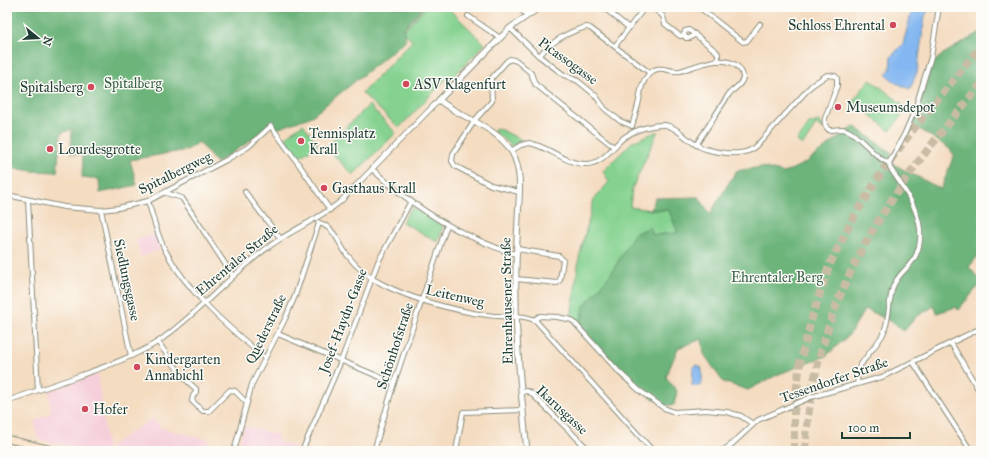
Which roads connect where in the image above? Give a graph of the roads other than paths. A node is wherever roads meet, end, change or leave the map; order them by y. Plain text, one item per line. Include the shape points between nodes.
1 (518, 7) edge
2 (540, 7) edge
3 (603, 7) edge
4 (645, 7) edge
5 (652, 7) edge
6 (699, 7) edge
7 (939, 7) edge
8 (527, 14) junction
9 (468, 16) dead end
10 (760, 24) dead end
11 (510, 28) junction
12 (629, 28) junction
13 (695, 34) junction
14 (684, 35) junction
15 (500, 38) junction
16 (615, 46) junction
17 (539, 56) junction
18 (718, 61) junction
19 (650, 73) junction
20 (439, 100) junction
21 (474, 120) junction
22 (632, 126) junction
23 (634, 132) junction
24 (696, 145) junction
25 (614, 147) junction
26 (511, 151) junction
27 (889, 162) junction
28 (372, 169) junction
29 (245, 192) dead end
30 (519, 192) junction
31 (166, 193) junction
32 (7, 195) edge
33 (28, 200) junction
34 (148, 201) junction
35 (411, 202) junction
36 (101, 210) junction
37 (330, 210) junction
38 (316, 218) junction
39 (319, 224) junction
40 (447, 225) junction
41 (280, 238) junction
42 (517, 252) junction
43 (233, 276) junction
44 (372, 278) junction
45 (516, 280) junction
46 (421, 300) junction
47 (204, 303) junction
48 (517, 317) junction
49 (534, 320) junction
50 (981, 328) edge
51 (278, 334) junction
52 (158, 342) junction
53 (951, 343) junction
54 (131, 356) junction
55 (265, 358) junction
56 (342, 361) junction
57 (913, 362) junction
58 (394, 382) junction
59 (858, 384) junction
60 (38, 390) junction
61 (521, 392) junction
62 (981, 394) edge
63 (7, 401) edge
64 (247, 402) junction
65 (523, 410) junction
66 (753, 424) junction
67 (7, 439) edge
68 (587, 448) dead end
69 (58, 451) edge
70 (234, 451) edge
71 (302, 451) edge
72 (374, 451) edge
73 (456, 451) edge
74 (527, 451) edge
75 (653, 451) edge
76 (722, 451) edge
77 (972, 451) edge

1 - 8 street
2 - 8 street
3 - 12 street
4 - 12 street
5 - 14 street via 663,16 665,24 680,36
6 - 10 street via 742,42 747,41
7 - 27 street via 931,57 914,112
8 - 11 street
9 - 15 street
11 - 15 street
11 - 17 street, Picassogasse
12 - 16 street
13 - 14 street via 690,38
13 - 14 street via 687,30
13 - 18 street via 716,51
15 - 20 street
16 - 17 street via 587,27 555,41
16 - 19 street
17 - 22 street, Picassogasse via 589,90 605,109 620,121
18 - 19 street via 678,71 665,68
18 - 24 street via 735,65 742,72 743,78
19 - 22 street via 641,87
20 - 21 street
20 - 28 street, Ehrentaler Straße
21 - 25 street via 492,101 492,77 507,61 513,59 531,74 536,84
21 - 26 street via 498,137
21 - 30 street via 453,154 453,164 491,185
22 - 23 street
23 - 24 street via 666,125
23 - 25 street
24 - 27 street via 726,153 752,150 811,86 828,74 835,76 837,82 825,118 826,128 844,129 858,138 879,158
25 - 26 street via 597,162 586,164 576,163 529,143
26 - 30 street, Ehrenhausener Straße via 518,170
27 - 59 street via 890,168 911,200 918,220 920,237 916,255 893,285 886,324 874,348 858,370
28 - 35 street
28 - 37 street, Ehrentaler Straße
29 - 41 street
30 - 42 street, Ehrenhausener Straße
31 - 34 street, Spitalbergweg
31 - 37 street, Spitalbergweg via 248,147 271,126
31 - 43 street via 182,198
32 - 33 street, Spitalbergweg
33 - 36 street, Spitalbergweg via 64,207
33 - 60 street
34 - 36 street, Spitalbergweg
34 - 47 street via 164,249
35 - 40 street
35 - 44 street, Josef-Haydn-Gasse
36 - 54 street, Siedlungsgasse
37 - 38 street, Ehrentaler Straße
38 - 39 street
38 - 41 street, Ehrentaler Straße
39 - 44 street, Leitenweg via 332,230 348,257
39 - 51 street, Quederstraße via 295,296
40 - 42 street via 506,251
40 - 46 street, Schönhofstraße
41 - 43 street, Ehrentaler Straße
42 - 45 street, Ehrenhausener Straße
42 - 45 street via 559,256 563,260 560,280 557,283
43 - 47 street, Ehrentaler Straße
44 - 46 street, Leitenweg via 398,292
44 - 56 street, Josef-Haydn-Gasse
45 - 48 street, Ehrenhausener Straße
46 - 48 street, Leitenweg via 475,313
46 - 58 street, Schönhofstraße
47 - 52 street, Ehrentaler Straße
47 - 55 street
48 - 49 street, Leitenweg
48 - 61 street, Ehrenhausener Straße
49 - 66 street via 540,316 557,316 572,320 620,373 664,408 674,412 727,412 741,416
49 - 75 street
50 - 53 street, Tessendorfer Straße
51 - 55 street, Quederstraße
51 - 56 street
52 - 54 street, Ehrentaler Straße
52 - 64 street via 183,377 196,389 192,401 203,411 209,411 230,390
53 - 57 street, Tessendorfer Straße
53 - 62 street
54 - 60 street, Ehrentaler Straße
55 - 64 street, Quederstraße via 252,384
56 - 58 street
56 - 71 street, Josef-Haydn-Gasse
57 - 59 street, Tessendorfer Straße via 882,378
57 - 77 street
58 - 72 street, Schönhofstraße
59 - 66 street, Tessendorfer Straße via 811,397
60 - 63 street, Ehrentaler Straße
61 - 65 street, Ehrenhausener Straße
61 - 68 street, Ikarusgasse via 531,393
64 - 70 street, Quederstraße
65 - 73 street via 463,412
65 - 74 street, Ehrenhausener Straße
66 - 76 street, Tessendorfer Straße
67 - 69 main road

